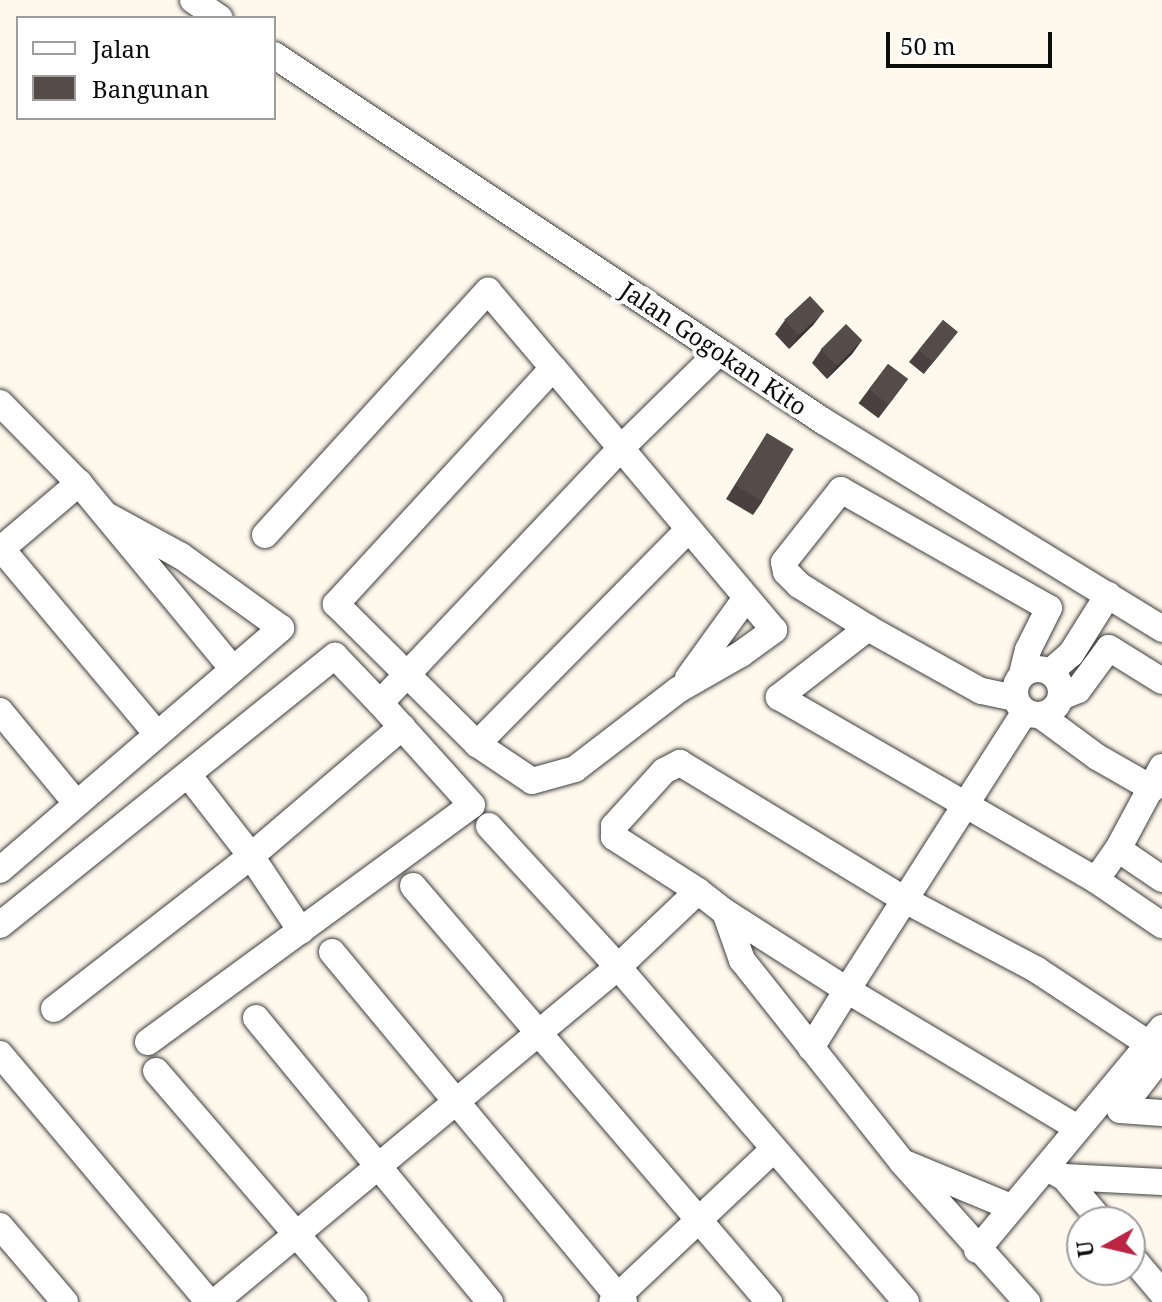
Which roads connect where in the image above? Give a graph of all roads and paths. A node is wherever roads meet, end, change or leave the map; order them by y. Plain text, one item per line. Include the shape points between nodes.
1 (193, 0) edge
2 (217, 16) edge
3 (276, 56) edge
4 (718, 353) junction
5 (553, 368) junction
6 (0, 403) edge
7 (619, 450) junction
8 (79, 483) junction
9 (108, 516) junction
10 (688, 530) junction
11 (265, 535) dead end
12 (1, 549) edge
13 (1108, 595) junction
14 (746, 598) junction
15 (868, 628) junction
16 (1162, 629) edge
17 (232, 668) junction
18 (1050, 672) junction
19 (406, 674) junction
20 (1162, 681) edge
21 (678, 690) junction
22 (1061, 697) junction
23 (1026, 700) junction
24 (380, 703) junction
25 (0, 711) edge
26 (402, 727) junction
27 (157, 734) junction
28 (477, 744) junction
29 (189, 776) junction
30 (1158, 778) edge
31 (76, 803) junction
32 (969, 805) junction
33 (489, 826) dead end
34 (1118, 849) junction
35 (251, 856) junction
36 (0, 870) edge
37 (1162, 879) edge
38 (1096, 880) junction
39 (413, 886) dead end
40 (698, 891) junction
41 (905, 900) junction
42 (725, 912) junction
43 (0, 925) edge
44 (1162, 925) edge
45 (301, 931) junction
46 (332, 952) dead end
47 (618, 967) junction
48 (847, 990) junction
49 (54, 1009) dead end
50 (256, 1018) dead end
51 (540, 1033) junction
52 (148, 1042) dead end
53 (1158, 1043) edge
54 (811, 1048) junction
55 (0, 1054) edge
56 (156, 1071) dead end
57 (458, 1099) junction
58 (1162, 1113) edge
59 (1078, 1128) junction
60 (773, 1150) junction
61 (902, 1162) junction
62 (379, 1167) junction
63 (1055, 1173) junction
64 (1162, 1182) edge
65 (1087, 1206) edge
66 (1011, 1207) junction
67 (698, 1218) junction
68 (0, 1226) edge
69 (298, 1233) junction
70 (977, 1250) junction
71 (1146, 1274) edge
72 (1162, 1293) edge
73 (618, 1300) edge
74 (65, 1302) edge
75 (209, 1302) edge
76 (215, 1302) edge
77 (355, 1302) edge
78 (490, 1302) edge
79 (769, 1302) edge
80 (906, 1302) edge
81 (1027, 1302) edge

1 - 2 street
3 - 4 street, Jalan Gogokan Kito via 679,322
4 - 7 street
4 - 13 street, Jalan Gogokan Kito
5 - 7 street
5 - 11 street via 488,291
5 - 19 street via 336,604
6 - 8 street
7 - 10 street
7 - 19 street
8 - 9 street
8 - 12 street
9 - 17 street
9 - 17 street via 181,556 281,628
10 - 14 street
10 - 28 street
12 - 27 street
13 - 16 street, Jalan Gogokan Kito
13 - 18 street via 1071,654
14 - 21 street
14 - 21 street via 774,630
15 - 23 street via 981,691
15 - 23 street via 799,585 784,568 790,552 841,490 1049,608 1028,650
15 - 32 street via 779,697
17 - 27 street
18 - 22 street via 1059,682
18 - 23 street via 1038,668
19 - 24 street
19 - 28 street
20 - 22 street via 1109,648 1078,690
21 - 28 street via 575,769 532,781
22 - 23 street via 1053,709
23 - 30 street via 1097,757
23 - 32 street
24 - 26 street
24 - 29 street via 335,656
25 - 31 street
26 - 35 street
26 - 45 street via 472,805
27 - 31 street
29 - 35 street
29 - 43 street
30 - 34 street
31 - 36 street
32 - 38 street
32 - 41 street
33 - 47 street
34 - 37 street
34 - 38 street
35 - 45 street
35 - 49 street
38 - 44 street
39 - 51 street
40 - 41 street via 614,837 614,826 664,771 680,763
40 - 42 street
40 - 47 street
41 - 48 street
41 - 53 street via 1037,970
42 - 48 street
42 - 54 street via 742,960
45 - 52 street
46 - 57 street
47 - 51 street
47 - 60 street
48 - 54 street
48 - 59 street
50 - 62 street
51 - 57 street
51 - 67 street
53 - 58 street via 1120,1110
53 - 59 street
54 - 61 street
55 - 75 street
56 - 69 street
57 - 62 street
57 - 73 street
59 - 63 street
60 - 67 street
60 - 80 street
61 - 66 street
61 - 70 street
62 - 69 street
62 - 78 street
63 - 64 street
63 - 65 street
63 - 66 street
66 - 70 street
67 - 73 street
67 - 79 street
68 - 74 street
69 - 76 street
69 - 77 street
70 - 81 street
71 - 72 street

